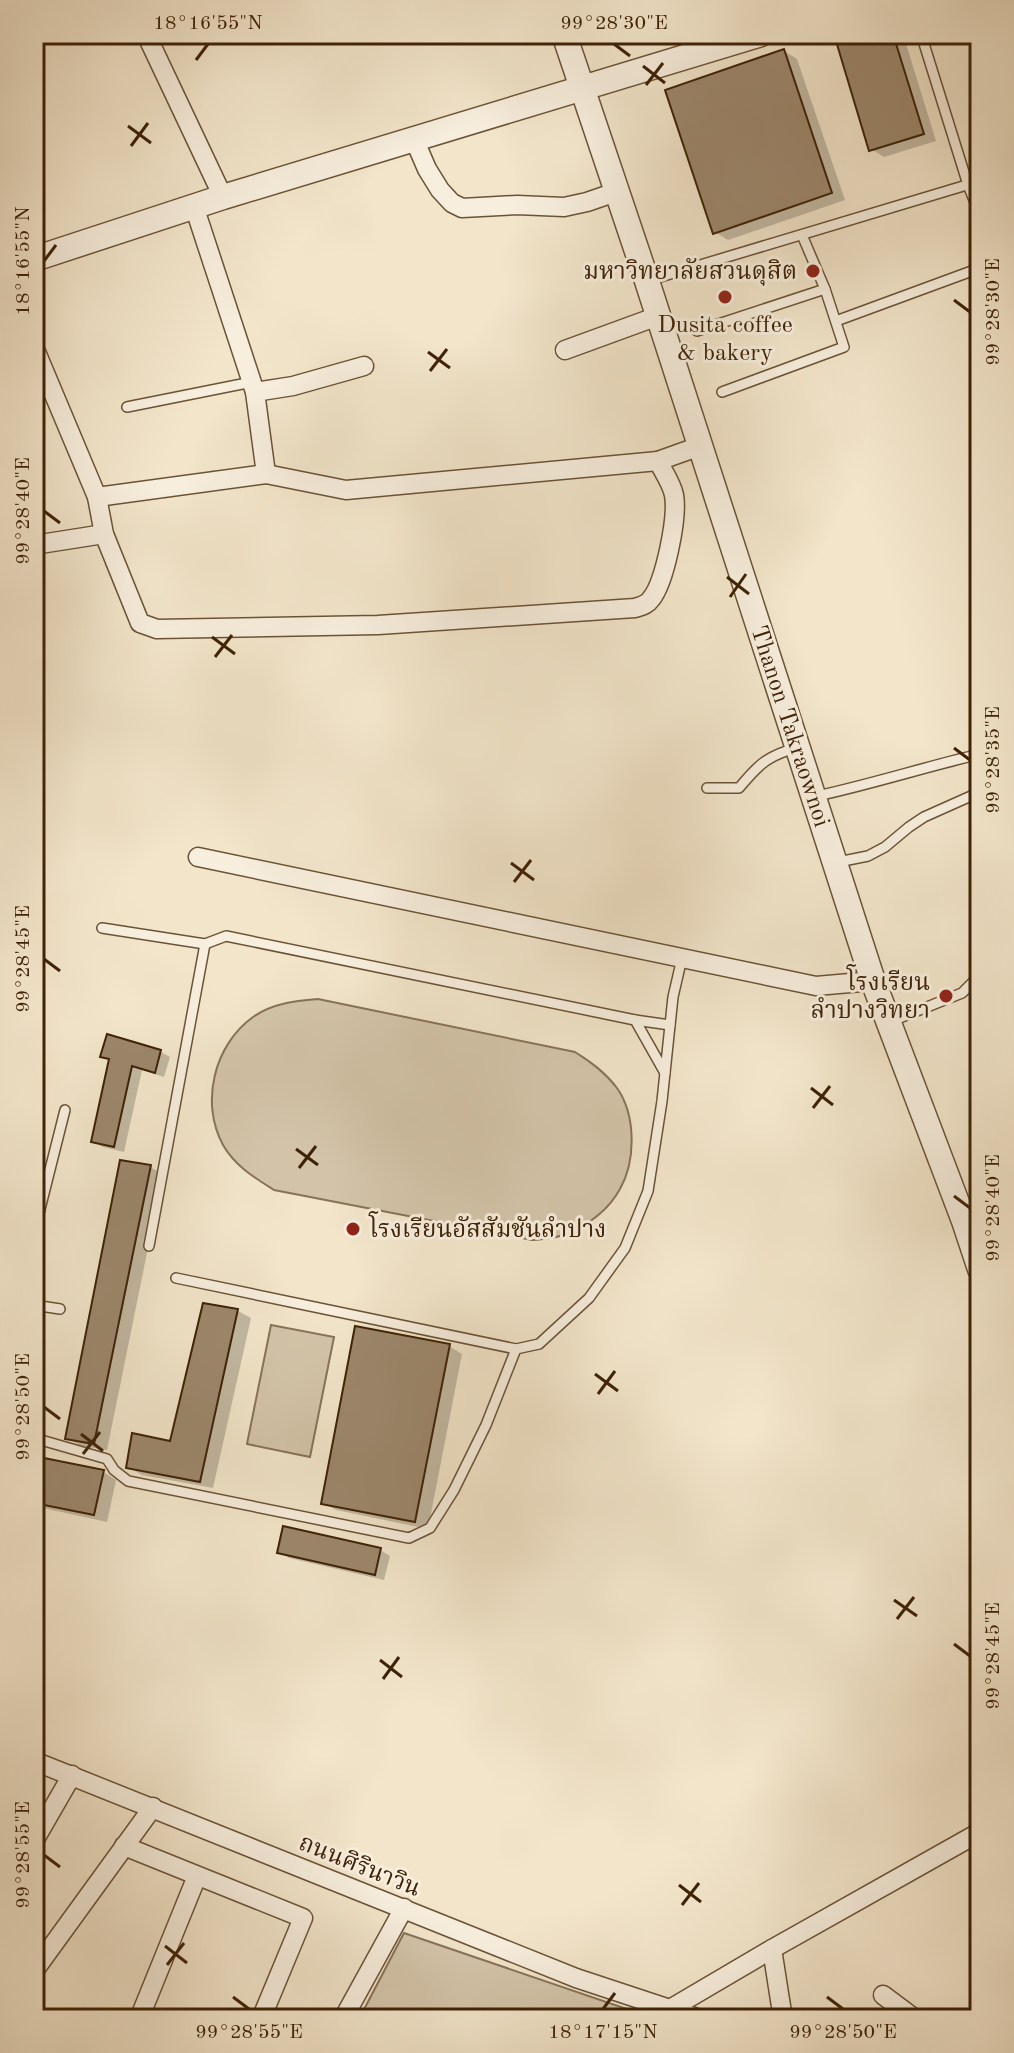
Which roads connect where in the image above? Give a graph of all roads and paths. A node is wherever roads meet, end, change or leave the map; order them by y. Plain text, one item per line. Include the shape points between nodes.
1 (146, 34) edge
2 (564, 34) edge
3 (761, 34) edge
4 (921, 34) edge
5 (581, 89) junction
6 (414, 139) junction
7 (980, 181) edge
8 (968, 185) junction
9 (616, 192) junction
10 (223, 197) junction
11 (194, 206) junction
12 (980, 215) edge
13 (802, 235) junction
14 (34, 259) edge
15 (980, 268) edge
16 (647, 281) junction
17 (825, 289) junction
18 (658, 316) junction
19 (836, 321) junction
20 (697, 331) dead end
21 (34, 347) edge
22 (565, 350) dead end
23 (364, 366) dead end
24 (254, 387) junction
25 (722, 392) dead end
26 (127, 407) dead end
27 (700, 446) junction
28 (658, 461) junction
29 (266, 474) junction
30 (97, 497) junction
31 (104, 534) junction
32 (34, 545) edge
33 (797, 748) junction
34 (980, 754) edge
35 (707, 788) dead end
36 (980, 792) edge
37 (813, 797) junction
38 (198, 857) dead end
39 (835, 862) junction
40 (102, 928) dead end
41 (205, 944) junction
42 (682, 958) junction
43 (980, 975) edge
44 (873, 981) junction
45 (635, 1020) junction
46 (889, 1023) junction
47 (670, 1025) junction
48 (665, 1073) junction
49 (65, 1110) dead end
50 (972, 1220) edge
51 (34, 1233) edge
52 (149, 1246) dead end
53 (980, 1269) edge
54 (176, 1278) dead end
55 (34, 1305) edge
56 (60, 1309) dead end
57 (516, 1349) junction
58 (34, 1438) edge
59 (34, 1761) edge
60 (72, 1775) junction
61 (153, 1807) junction
62 (980, 1832) edge
63 (34, 1841) edge
64 (124, 1846) junction
65 (197, 1876) junction
66 (404, 1908) junction
67 (772, 1949) junction
68 (34, 1971) edge
69 (883, 1995) dead end
70 (670, 2009) junction
71 (139, 2019) edge
72 (261, 2019) edge
73 (343, 2019) edge
74 (700, 2019) edge
75 (783, 2019) edge
76 (915, 2019) edge

1 - 10 street
2 - 5 street, Thanon Takraownoi
3 - 5 street
4 - 8 lane
5 - 6 street
5 - 9 street, Thanon Takraownoi
6 - 9 street via 440,190 462,208 564,207
6 - 10 street
7 - 8 lane
8 - 12 lane
8 - 13 lane
9 - 16 street, Thanon Takraownoi
10 - 11 street
11 - 14 street
11 - 24 street
13 - 16 lane
13 - 17 lane
15 - 19 lane
16 - 18 street, Thanon Takraownoi
17 - 19 lane
17 - 20 lane
18 - 22 street
18 - 27 street, Thanon Takraownoi
19 - 25 lane via 844,347
21 - 30 street
23 - 24 street via 293,386
24 - 26 lane
24 - 29 street
27 - 28 street
27 - 33 street, Thanon Takraownoi
28 - 29 street via 346,490
28 - 31 street via 674,495 672,534 657,589 649,603 635,608 378,625 157,629 140,623
29 - 30 street
30 - 31 street
31 - 32 street
33 - 35 lane via 777,753 739,788
33 - 37 street, Thanon Takraownoi
34 - 37 lane
36 - 39 lane via 924,817 868,856
37 - 39 street, Thanon Takraownoi
38 - 42 street
39 - 44 street, Thanon Takraownoi
40 - 41 lane
41 - 45 lane via 226,936
41 - 52 lane
42 - 44 street via 816,986
42 - 47 lane
43 - 46 lane via 962,993
44 - 46 street, Thanon Takraownoi
45 - 47 lane
45 - 48 lane
46 - 50 street, Thanon Takraownoi
47 - 48 lane
48 - 57 lane via 648,1191 625,1248 589,1298 539,1344
49 - 51 lane
50 - 53 street, Thanon Takraownoi
54 - 57 lane
55 - 56 lane
57 - 58 lane via 454,1490 430,1528 409,1538 128,1481 107,1459
59 - 60 street, ถนนศิรินาวิน
60 - 61 street, ถนนศิรินาวิน
60 - 63 street
61 - 64 street
61 - 66 street, ถนนศิรินาวิน
62 - 67 street
64 - 65 street
64 - 68 street
65 - 71 street
65 - 72 street via 303,1918
66 - 70 street, ถนนศิรินาวิน via 576,1978
66 - 73 street
67 - 70 street
67 - 75 street
69 - 76 street
70 - 74 street, ถนนศิรินาวิน

